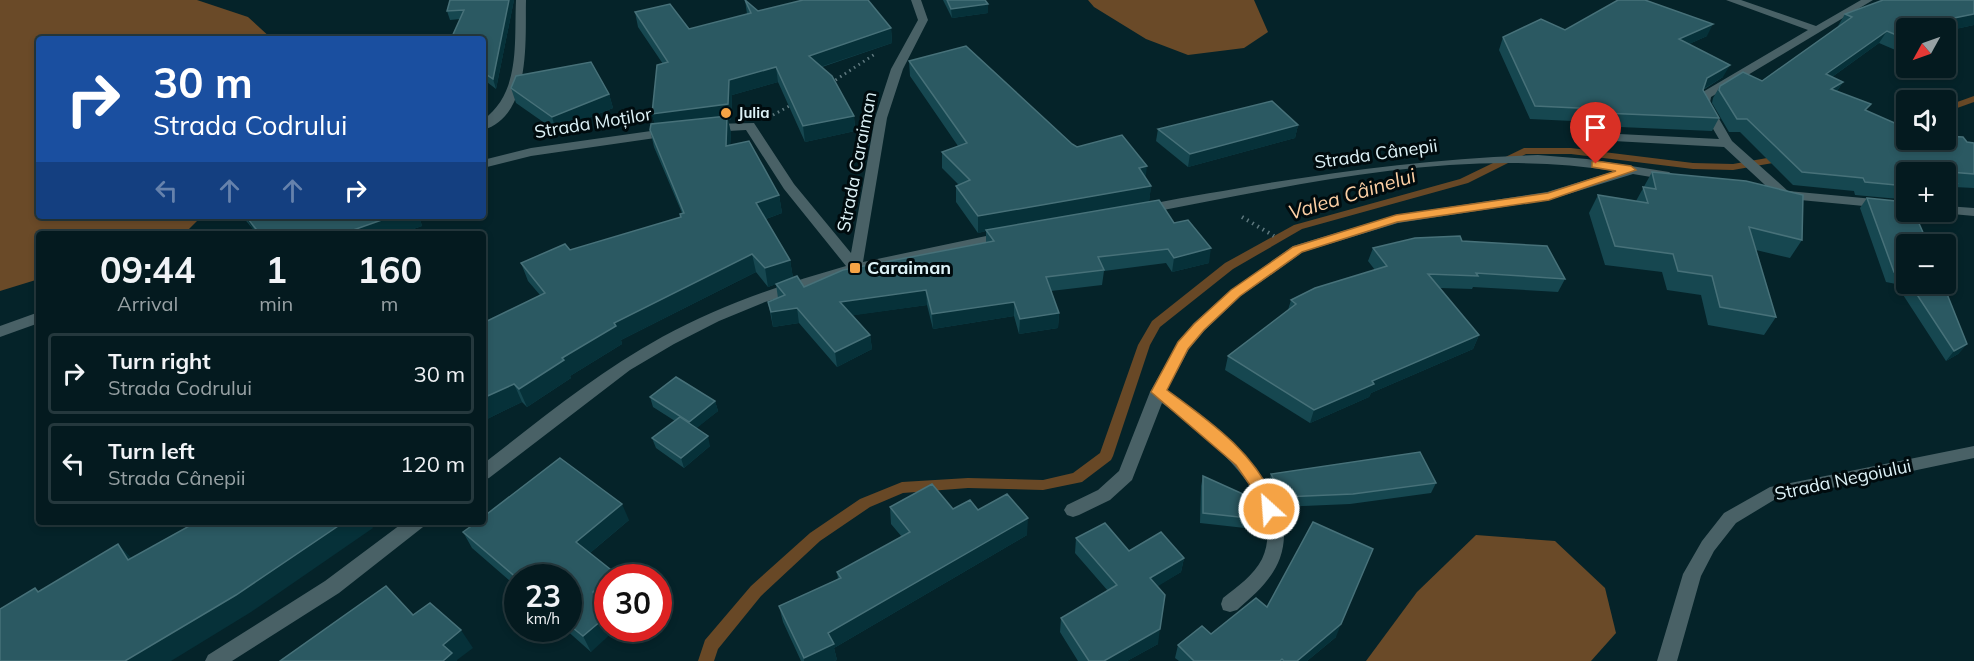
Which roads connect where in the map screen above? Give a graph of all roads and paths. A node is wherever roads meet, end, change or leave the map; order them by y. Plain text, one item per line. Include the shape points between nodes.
1 (521, 0) edge
2 (916, 0) edge
3 (1731, 0) edge
4 (1868, 0) edge
5 (1814, 29) junction
6 (918, 32) junction
7 (823, 88) edge
8 (802, 99) edge
9 (486, 124) edge
10 (750, 126) junction
11 (1599, 137) dead end
12 (1727, 143) junction
13 (486, 163) edge
14 (1631, 170) junction
15 (1678, 178) edge
16 (1761, 191) edge
17 (1784, 195) junction
18 (1896, 205) edge
19 (1956, 211) edge
20 (1131, 212) edge
21 (1974, 212) edge
22 (1013, 234) edge
23 (855, 267) junction
24 (36, 318) edge
25 (0, 332) edge
26 (1158, 392) junction
27 (1974, 452) edge
28 (486, 471) edge
29 (1073, 510) dead end
30 (413, 525) edge
31 (1230, 604) dead end
32 (215, 661) edge
33 (1667, 661) edge

1 - 9 street via 516,86 509,103
2 - 6 street via 923,20
3 - 5 street
4 - 5 street
5 - 12 street via 1705,95 1704,103
6 - 7 path via 888,45
6 - 23 street, Strada Caraiman via 897,69 881,117
8 - 10 path
10 - 13 street, Strada Moților via 688,130 531,152
10 - 23 street via 789,186
11 - 12 street
12 - 17 street
14 - 15 street, Strada Cânepii
14 - 20 street, Strada Cânepii via 1539,159 1452,162 1387,168
14 - 26 street via 1549,196 1396,219 1298,249 1236,293 1199,327 1183,346
16 - 17 street
17 - 18 street
19 - 21 street
22 - 23 street
23 - 28 street via 766,295 681,334 625,366
24 - 25 street
26 - 29 street via 1126,475 1104,495
26 - 31 street via 1242,461 1264,493 1274,525 1272,555 1257,582
27 - 33 street, Strada Negoiului via 1770,494 1730,518 1692,574
30 - 32 street via 332,586

